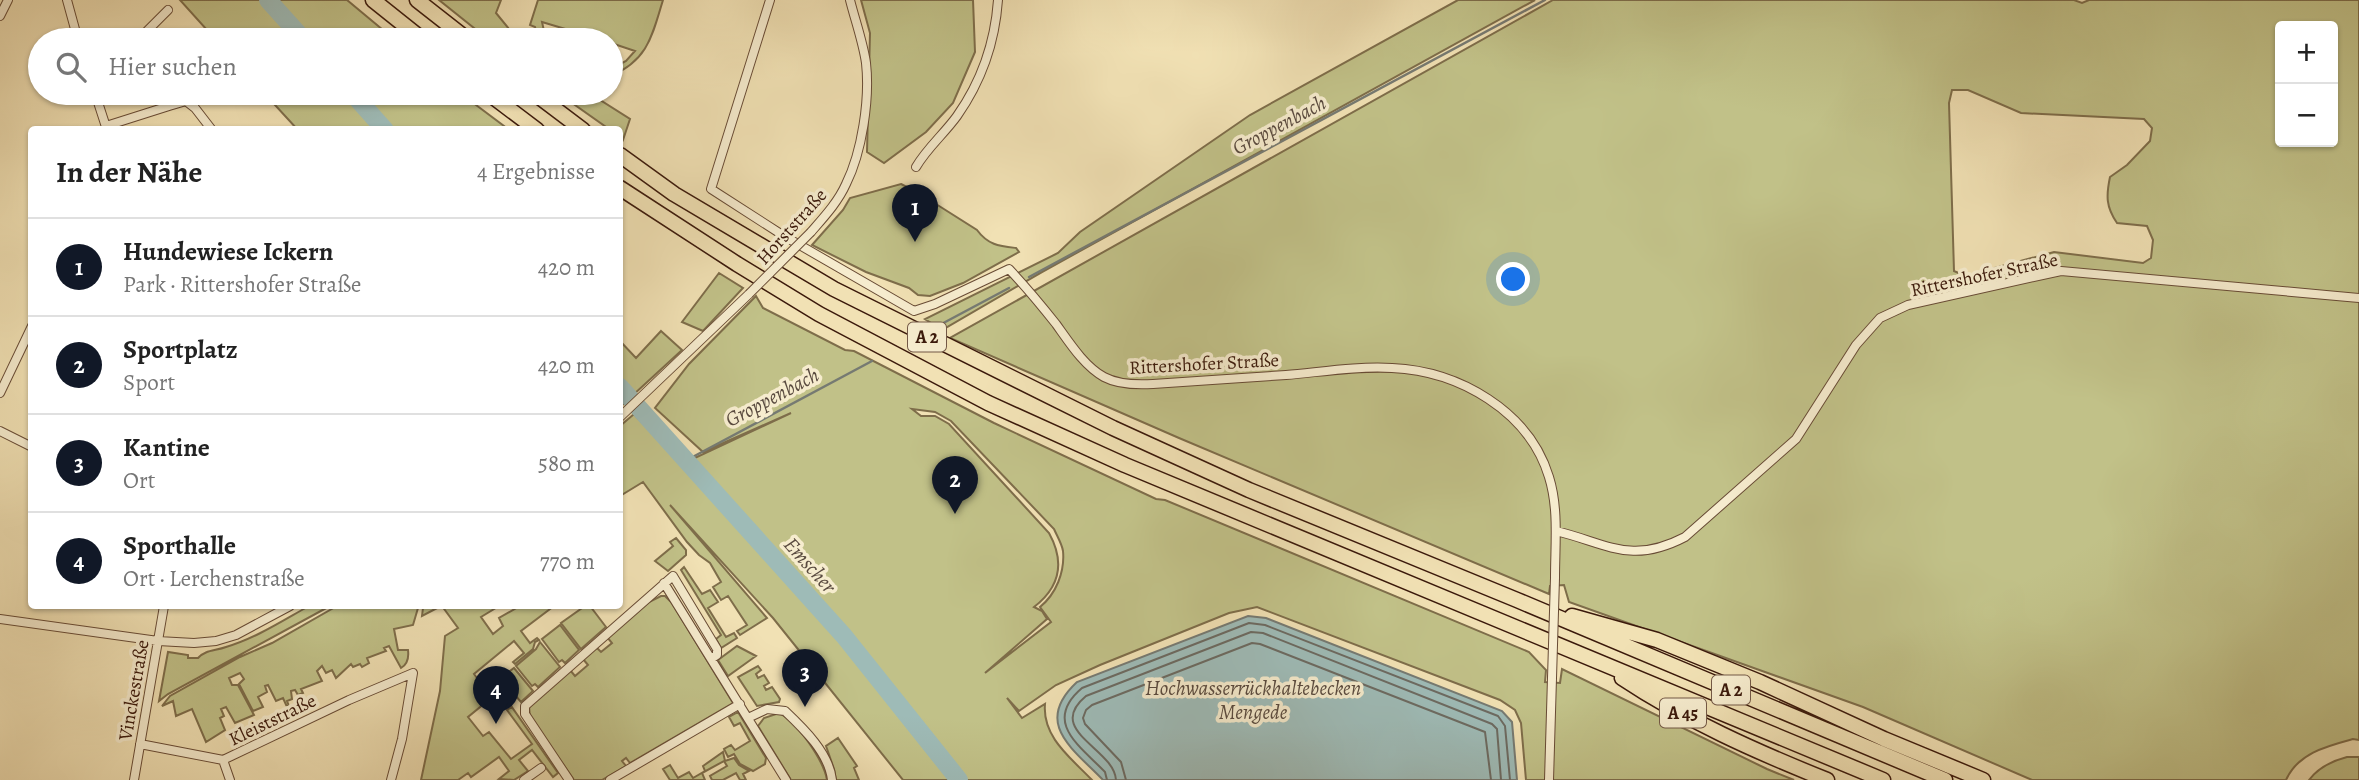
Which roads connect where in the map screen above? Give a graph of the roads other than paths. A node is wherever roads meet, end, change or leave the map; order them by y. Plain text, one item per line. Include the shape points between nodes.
1 (8, 0) edge
2 (66, 0) edge
3 (373, 0) edge
4 (417, 0) edge
5 (770, 0) edge
6 (850, 0) edge
7 (998, 0) edge
8 (168, 10) dead end
9 (0, 16) edge
10 (74, 28) edge
11 (150, 28) edge
12 (408, 28) edge
13 (453, 28) edge
14 (99, 105) edge
15 (172, 105) edge
16 (191, 105) edge
17 (504, 105) edge
18 (550, 105) edge
19 (169, 106) joint
20 (105, 126) edge
21 (112, 126) edge
22 (209, 126) edge
23 (532, 126) edge
24 (578, 126) edge
25 (623, 157) edge
26 (916, 167) dead end
27 (623, 190) edge
28 (2359, 298) edge
29 (28, 334) edge
30 (0, 393) edge
31 (623, 414) edge
32 (0, 431) edge
33 (28, 445) edge
34 (1556, 531) junction
35 (1517, 600) junction
36 (163, 609) edge
37 (284, 609) edge
38 (0, 619) edge
39 (158, 641) junction
40 (1595, 660) junction
41 (740, 704) junction
42 (748, 718) junction
43 (140, 744) junction
44 (223, 760) junction
45 (541, 768) dead end
46 (134, 780) edge
47 (230, 780) edge
48 (391, 780) edge
49 (524, 780) edge
50 (569, 780) edge
51 (610, 780) edge
52 (786, 780) edge
53 (832, 780) edge
54 (1549, 780) edge
55 (1827, 780) edge
56 (1883, 780) edge
57 (1945, 780) edge
58 (1983, 780) edge

1 - 9 street
2 - 10 street
3 - 12 highway
4 - 13 highway
5 - 34 street, Rittershofer Straße via 711,189 914,311 1009,269 1096,372 1116,382 1134,385 1394,368 1441,376 1501,407 1521,426 1549,476
6 - 31 street, Horststraße, bridge via 866,63 865,108 855,163 837,201 749,294
7 - 26 street via 990,48 976,87
8 - 11 street
14 - 20 street
15 - 19 street
16 - 22 street
17 - 23 highway
18 - 24 highway
19 - 21 street
25 - 35 highway, A 2 via 674,194 834,289 974,361 1248,491
27 - 40 highway, A 2 via 819,314 988,403
28 - 34 street, Rittershofer Straße via 2061,271 1908,305 1880,318 1856,345 1796,439 1685,537 1664,549 1630,552
29 - 30 street
32 - 33 street
34 - 54 street, Rittershofer Straße, bridge
35 - 57 highway, A 2
35 - 58 highway via 1657,640
36 - 39 street, Vinckestraße
37 - 39 street via 216,641
38 - 39 street
39 - 43 street, Vinckestraße
40 - 55 highway, A 45 via 1650,697 1776,760
40 - 56 highway, A 2
41 - 42 street
41 - 50 street via 664,583 525,706 525,714
41 - 51 street
42 - 52 street
42 - 53 street via 767,709 785,711 824,756
43 - 44 street, Kleiststraße
43 - 46 street, Vinckestraße
44 - 47 street
44 - 48 street, Kleiststraße via 413,673
45 - 49 street

